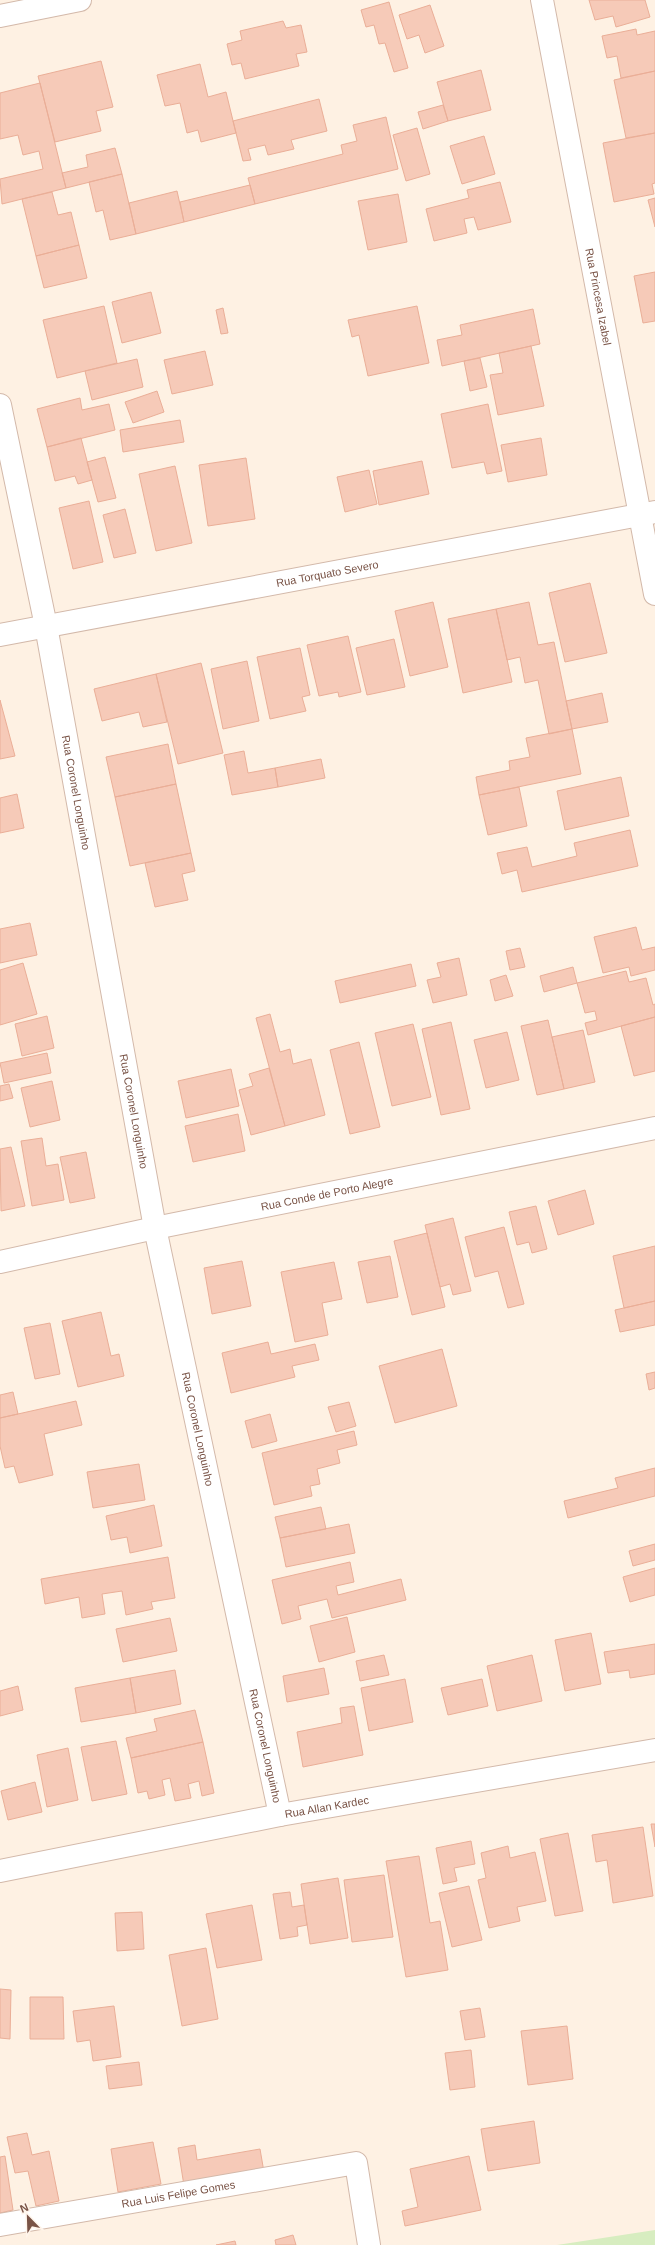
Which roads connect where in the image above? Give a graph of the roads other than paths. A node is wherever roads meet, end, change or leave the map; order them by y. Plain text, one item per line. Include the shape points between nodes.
1 (80, 0) edge
2 (542, 0) edge
3 (0, 16) edge
4 (0, 406) edge
5 (647, 514) edge
6 (655, 594) edge
7 (46, 626) junction
8 (0, 635) edge
9 (655, 1128) edge
10 (155, 1228) junction
11 (0, 1262) edge
12 (655, 1750) edge
13 (280, 1815) junction
14 (0, 1871) edge
15 (0, 2225) edge
16 (369, 2245) edge

1 - 3 street
2 - 5 street, Rua Princesa Izabel
4 - 7 street, Rua Coronel Longuinho
5 - 6 street, Rua Princesa Izabel
5 - 7 street, Rua Torquato Severo
7 - 8 street, Rua Torquato Severo
7 - 10 street, Rua Coronel Longuinho
9 - 10 street, Rua Conde de Porto Alegre
10 - 11 street, Rua Conde de Porto Alegre
10 - 13 street, Rua Coronel Longuinho
12 - 13 street, Rua Allan Kardec
13 - 14 street, Rua Allan Kardec
15 - 16 street, Rua Luis Felipe Gomes via 356,2164

